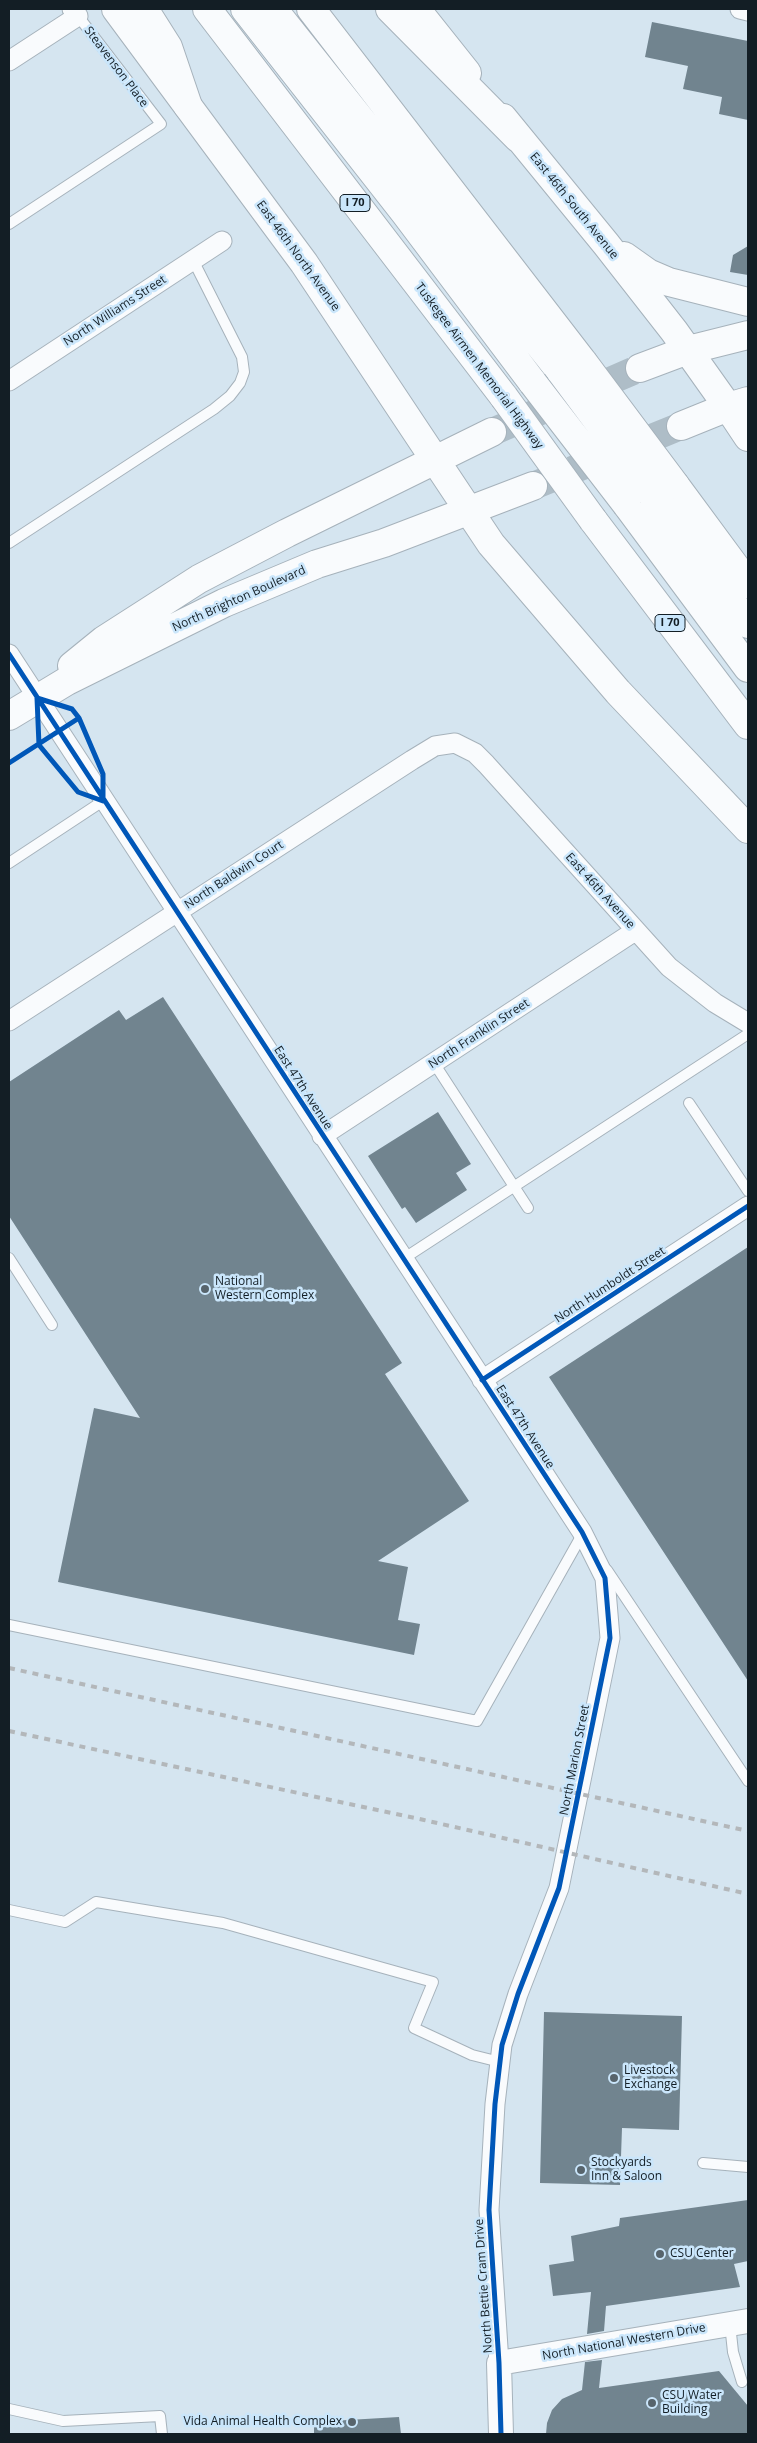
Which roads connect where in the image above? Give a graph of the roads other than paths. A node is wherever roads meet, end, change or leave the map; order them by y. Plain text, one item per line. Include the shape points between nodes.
1 (116, 9) edge
2 (144, 9) edge
3 (207, 9) edge
4 (245, 9) edge
5 (273, 9) edge
6 (311, 9) edge
7 (390, 9) edge
8 (416, 9) edge
9 (740, 9) edge
10 (748, 10) edge
11 (75, 12) edge
12 (9, 61) edge
13 (188, 106) junction
14 (518, 138) junction
15 (9, 224) edge
16 (222, 241) dead end
17 (606, 244) junction
18 (193, 260) junction
19 (748, 302) edge
20 (748, 335) edge
21 (688, 350) junction
22 (572, 367) junction
23 (640, 368) tunnel mouth
24 (9, 381) edge
25 (738, 404) edge
26 (681, 426) tunnel mouth
27 (492, 432) tunnel mouth
28 (748, 437) edge
29 (435, 458) junction
30 (533, 486) tunnel mouth
31 (664, 490) junction
32 (469, 511) junction
33 (9, 543) edge
34 (748, 584) edge
35 (748, 624) edge
36 (9, 654) edge
37 (748, 668) edge
38 (37, 698) junction
39 (9, 716) edge
40 (748, 725) edge
41 (463, 746) joint
42 (103, 801) junction
43 (748, 829) edge
44 (9, 863) edge
45 (177, 911) junction
46 (635, 931) junction
47 (9, 1021) edge
48 (748, 1023) edge
49 (748, 1034) edge
50 (434, 1063) junction
51 (690, 1103) dead end
52 (322, 1136) junction
53 (514, 1186) junction
54 (748, 1191) edge
55 (748, 1206) edge
56 (528, 1208) dead end
57 (9, 1258) edge
58 (403, 1259) junction
59 (52, 1325) dead end
60 (482, 1380) junction
61 (582, 1532) junction
62 (9, 1625) edge
63 (748, 1781) edge
64 (9, 1910) edge
65 (520, 1991) joint
66 (500, 2062) junction
67 (703, 2164) dead end
68 (748, 2167) edge
69 (739, 2322) edge
70 (499, 2363) junction
71 (742, 2382) dead end
72 (9, 2409) edge
73 (162, 2434) edge
74 (501, 2434) edge

1 - 13 main road, East 46th North Avenue
2 - 13 main road via 168,47
3 - 40 main road, Tuskegee Airmen Memorial Highway / I 70, bridge via 504,396 592,520
4 - 37 main road, bridge via 405,213
5 - 22 main road
6 - 22 main road
7 - 14 main road
8 - 14 main road, East 46th South Avenue
9 - 10 street
11 - 12 street
11 - 15 lane, Steavenson Place via 161,124
13 - 29 main road, East 46th North Avenue via 304,263
14 - 17 main road, East 46th South Avenue
16 - 18 street, North Williams Street
17 - 19 main road via 648,273 669,282
17 - 21 main road, East 46th South Avenue
18 - 24 street, North Williams Street
18 - 33 lane via 242,357 244,372 240,383 214,409
20 - 21 main road
21 - 23 main road
21 - 25 main road, East 46th South Avenue
22 - 31 main road, bridge
25 - 26 main road
25 - 28 main road, East 46th South Avenue
27 - 29 main road, North Brighton Boulevard
29 - 32 main road, East 46th North Avenue
29 - 38 main road, North Brighton Boulevard via 188,585 95,646
30 - 32 main road, North Brighton Boulevard
31 - 34 main road
31 - 35 main road
32 - 38 main road, North Brighton Boulevard via 317,564 224,603
32 - 43 main road, East 46th North Avenue via 491,544 634,711
36 - 38 street, East 47th Avenue
38 - 39 main road, North Brighton Boulevard
38 - 42 street, East 47th Avenue
41 - 45 street, North Baldwin Court via 455,743 435,746
41 - 46 street, East 46th Avenue via 486,764
42 - 44 lane
42 - 45 street, East 47th Avenue
45 - 47 street, North Baldwin Court
45 - 52 street, East 47th Avenue
46 - 48 street, East 46th Avenue via 694,988
46 - 50 street, North Franklin Street
49 - 53 lane
50 - 52 street, North Franklin Street
50 - 53 lane
51 - 54 lane
52 - 58 street, East 47th Avenue
53 - 56 lane
53 - 58 lane
55 - 60 street, North Humboldt Street
57 - 59 lane
58 - 60 street, East 47th Avenue
60 - 61 street, East 47th Avenue
61 - 62 lane via 477,1721
61 - 63 lane
61 - 65 street, North Marion Street via 605,1578 610,1638 559,1888
64 - 66 lane via 65,1922 96,1902 223,1923 433,1982 414,2028 472,2055
65 - 66 street, North Bettie Cram Drive via 502,2045
66 - 70 street, North Bettie Cram Drive via 489,2210
67 - 68 lane
69 - 70 street, North National Western Drive
69 - 71 lane via 733,2352
70 - 74 street, North Bettie Cram Drive
72 - 73 lane via 63,2421 160,2416

